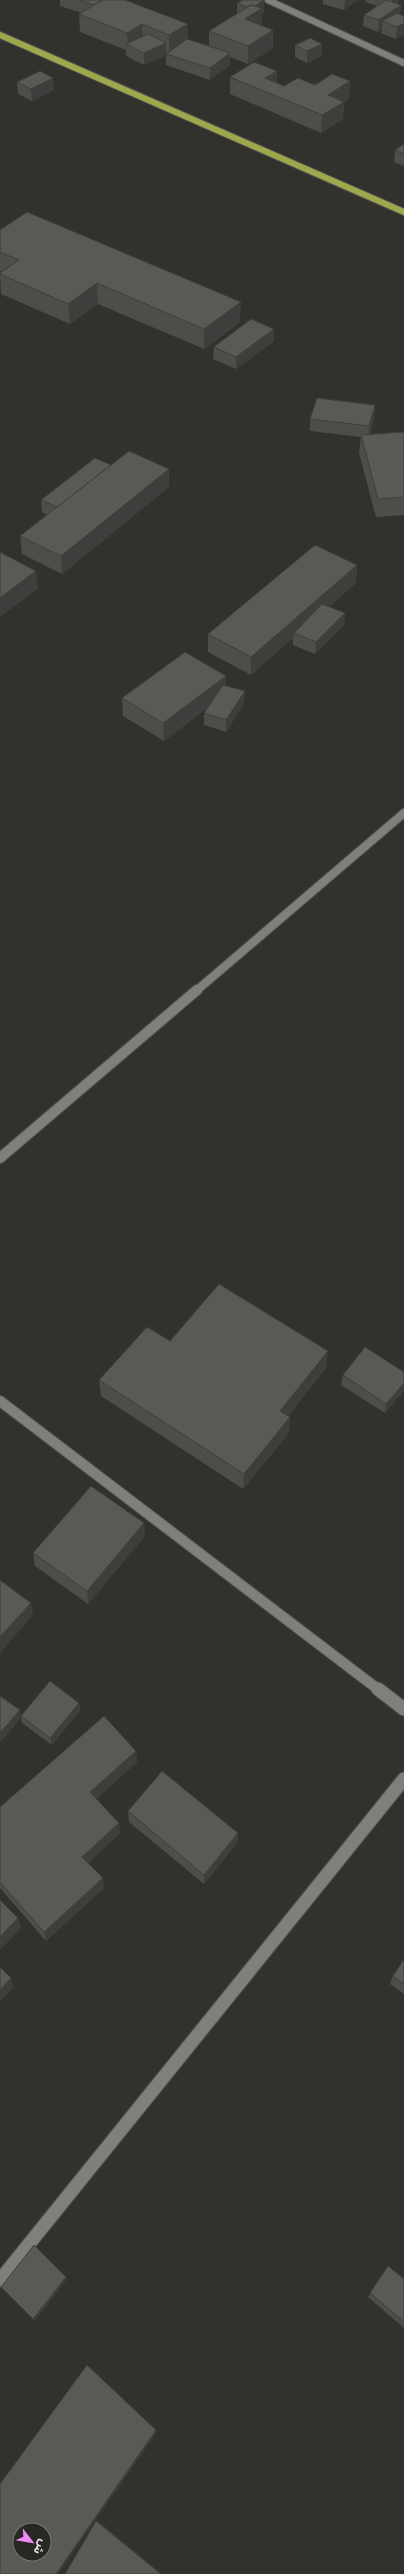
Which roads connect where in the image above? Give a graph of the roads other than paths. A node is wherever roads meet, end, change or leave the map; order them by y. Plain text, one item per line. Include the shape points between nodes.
1 (268, 0) edge
2 (0, 35) edge
3 (404, 63) edge
4 (404, 212) edge
5 (404, 813) edge
6 (0, 1158) edge
7 (0, 1401) edge
8 (404, 1709) edge
9 (404, 1780) edge
10 (0, 2280) edge

1 - 3 street
2 - 4 main road
5 - 6 street
7 - 8 street
9 - 10 street

